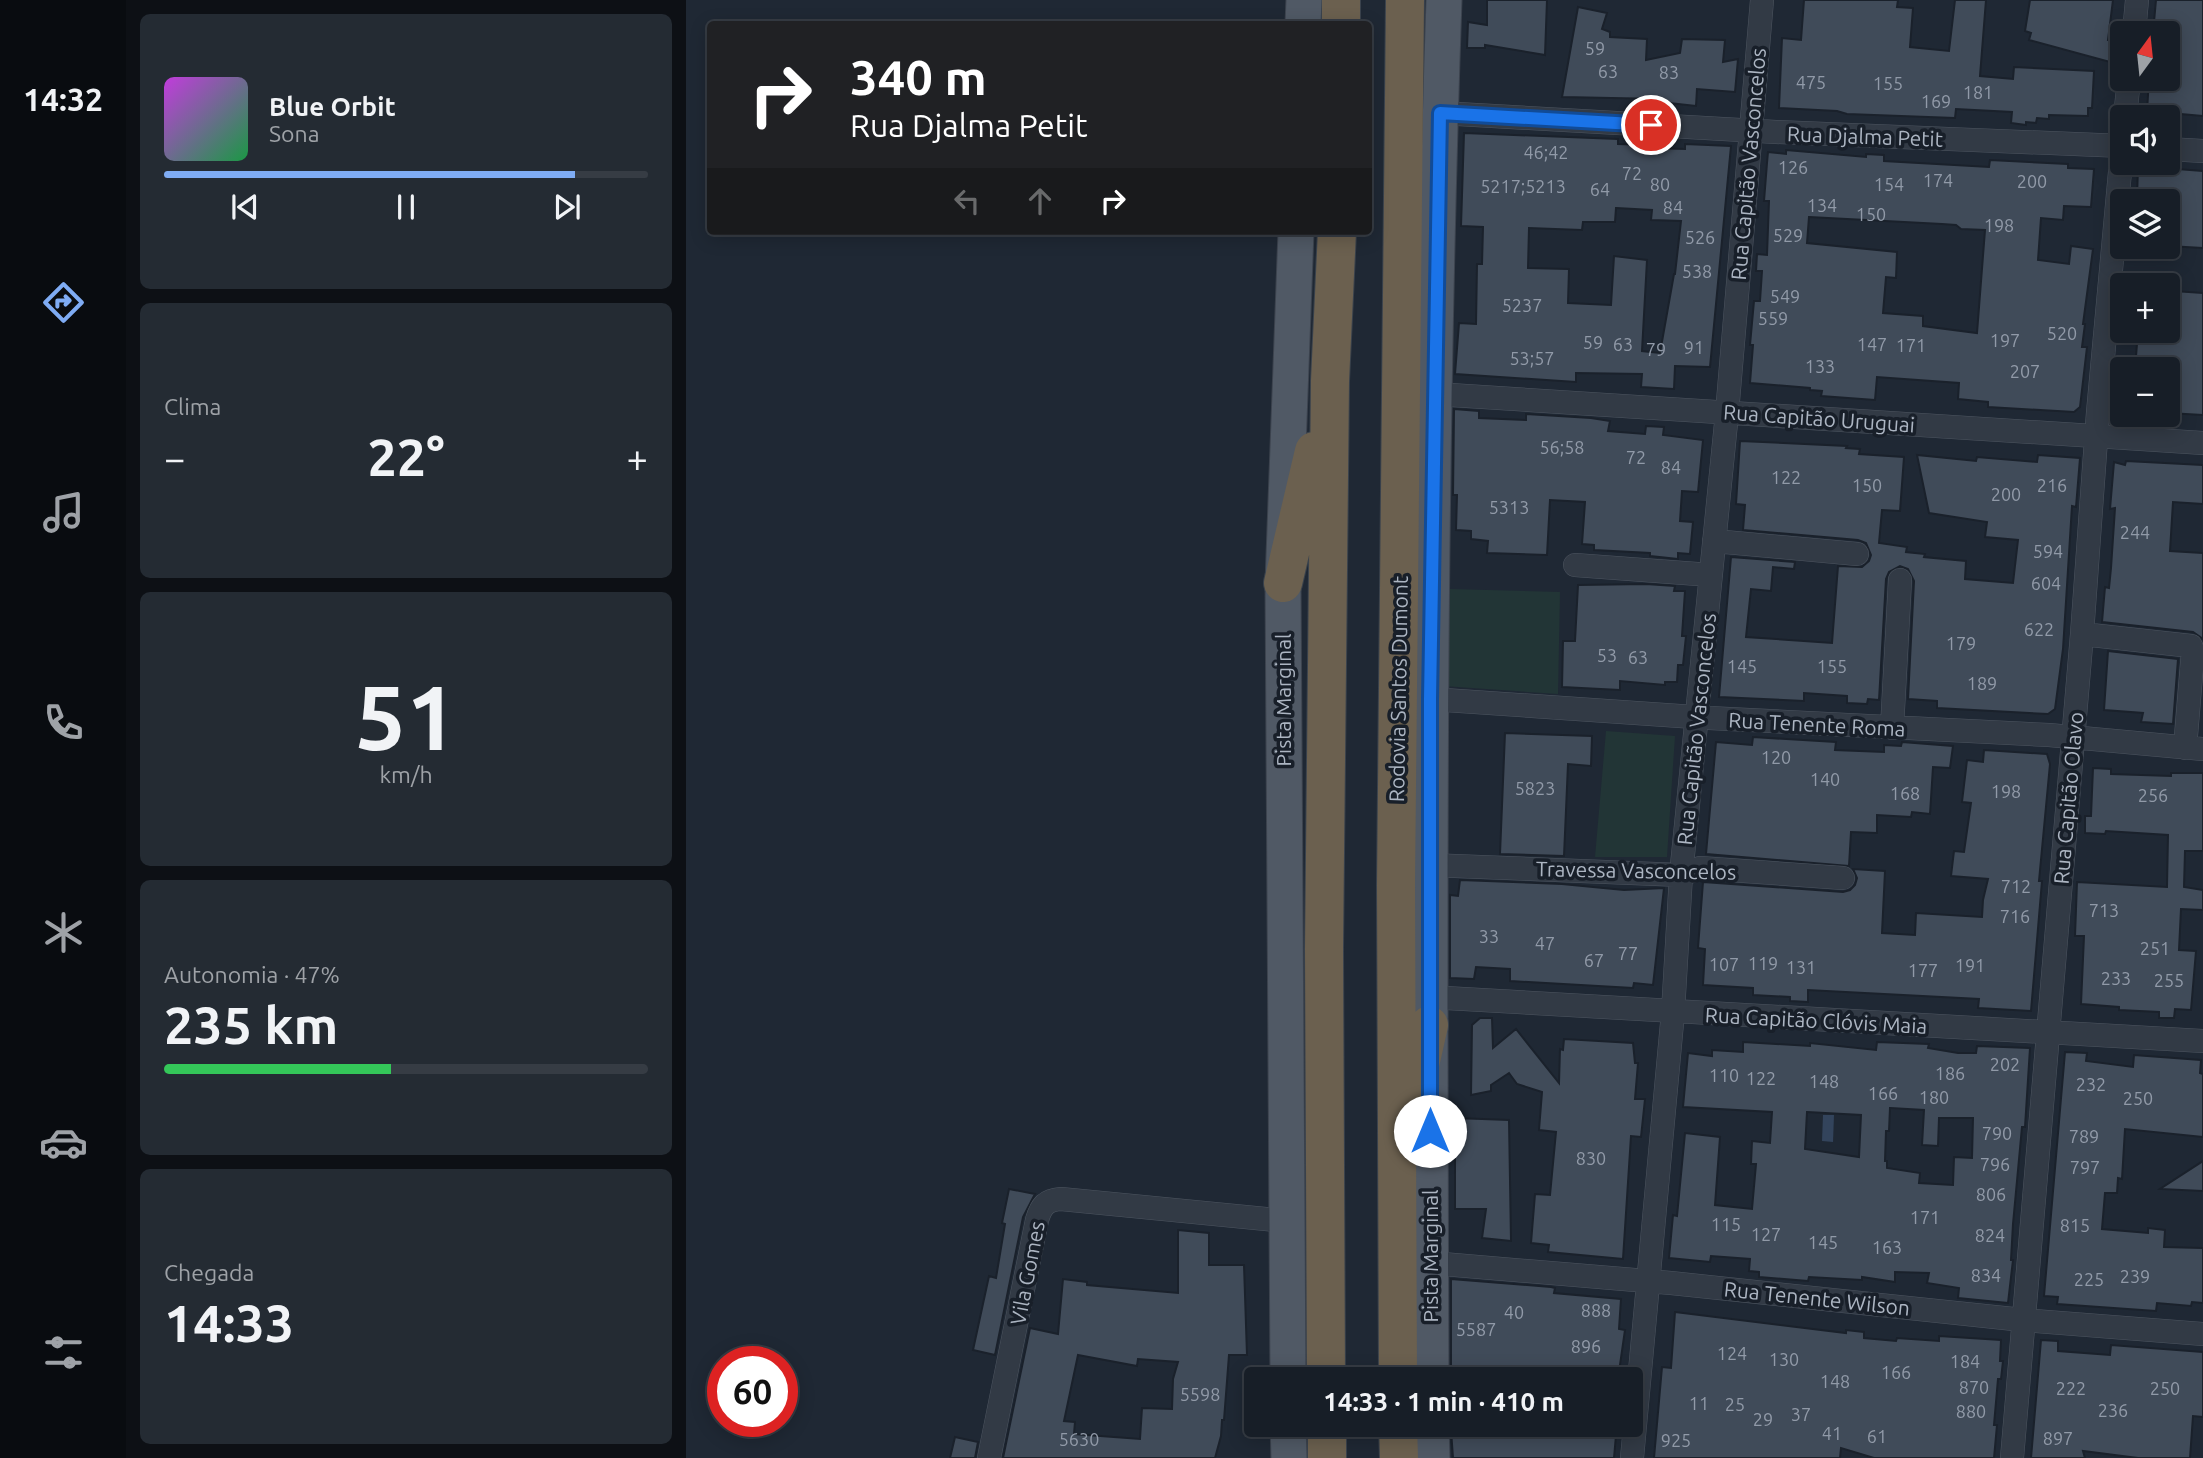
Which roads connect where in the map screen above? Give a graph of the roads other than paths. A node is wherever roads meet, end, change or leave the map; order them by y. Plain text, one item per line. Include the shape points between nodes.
1 (1304, 0) edge
2 (1341, 0) edge
3 (1405, 0) edge
4 (1420, 0) edge
5 (1444, 0) edge
6 (1762, 0) edge
7 (2137, 0) edge
8 (1303, 21) edge
9 (1341, 21) edge
10 (2135, 21) edge
11 (1405, 53) junction
12 (1440, 113) junction
13 (1750, 131) junction
14 (2110, 146) edge
15 (2180, 150) edge
16 (2203, 151) edge
17 (2119, 175) edge
18 (1296, 235) edge
19 (1337, 235) edge
20 (1330, 381) junction
21 (1435, 394) junction
22 (1727, 413) junction
23 (2096, 436) junction
24 (2203, 443) edge
25 (1714, 541) junction
26 (1857, 554) dead end
27 (1575, 565) dead end
28 (1711, 575) junction
29 (1900, 580) dead end
30 (1283, 583) junction
31 (2082, 634) junction
32 (1430, 699) junction
33 (1697, 717) junction
34 (1892, 728) junction
35 (2073, 737) junction
36 (2194, 748) edge
37 (1429, 865) junction
38 (1681, 875) junction
39 (1843, 878) dead end
40 (1429, 1011) junction
41 (1673, 1012) junction
42 (2048, 1033) junction
43 (2203, 1041) edge
44 (1396, 1176) junction
45 (1286, 1221) junction
46 (1431, 1263) junction
47 (1648, 1281) junction
48 (2023, 1320) junction
49 (2203, 1334) edge
50 (1288, 1367) edge
51 (1326, 1367) edge
52 (1398, 1367) edge
53 (1431, 1367) edge
54 (1288, 1437) edge
55 (1326, 1437) edge
56 (1398, 1437) edge
57 (1432, 1437) edge
58 (989, 1458) edge
59 (1289, 1458) edge
60 (1327, 1458) edge
61 (1399, 1458) edge
62 (1432, 1458) edge
63 (1632, 1458) edge
64 (2012, 1458) edge

1 - 8 main road
2 - 9 highway
3 - 11 highway, Rodovia Santos Dumont
4 - 11 highway
5 - 12 main road, Pista Marginal
6 - 13 street, Rua Capitão Vasconcelos
7 - 10 street
11 - 44 highway, Rodovia Santos Dumont
12 - 13 street, Rua Djalma Petit
12 - 21 main road, Pista Marginal
13 - 14 street, Rua Djalma Petit
13 - 22 street, Rua Capitão Vasconcelos
15 - 16 street
17 - 23 street, Rua Capitão Olavo
18 - 30 main road, Pista Marginal
19 - 20 highway
20 - 30 highway
20 - 51 highway via 1324,949
21 - 22 street, Rua Capitão Uruguai
21 - 32 main road, Pista Marginal
22 - 23 street, Rua Capitão Uruguai
22 - 25 street, Rua Capitão Vasconcelos
23 - 24 street, Rua Capitão Uruguai
23 - 31 street, Rua Capitão Olavo
25 - 26 street
25 - 28 street, Rua Capitão Vasconcelos
27 - 28 street
28 - 33 street, Rua Capitão Vasconcelos
29 - 34 street
30 - 45 main road, Pista Marginal
31 - 35 street, Rua Capitão Olavo
31 - 36 street via 2193,648
32 - 33 street, Rua Tenente Roma
32 - 37 main road, Pista Marginal
33 - 34 street, Rua Tenente Roma
33 - 38 street, Rua Capitão Vasconcelos
34 - 35 street, Rua Tenente Roma
35 - 36 street, Rua Tenente Roma
35 - 42 street, Rua Capitão Olavo
37 - 38 street, Travessa Vasconcelos
37 - 40 main road, Pista Marginal
38 - 39 street, Travessa Vasconcelos via 1700,868
38 - 41 street, Rua Capitão Vasconcelos
40 - 41 street, Rua Capitão Clóvis Maia
40 - 44 highway
40 - 46 main road, Pista Marginal
41 - 42 street, Rua Capitão Clóvis Maia
41 - 47 street, Rua Capitão Vasconcelos
42 - 43 street, Rua Capitão Clóvis Maia
42 - 48 street, Rua Capitão Olavo
44 - 52 highway, Rodovia Santos Dumont
45 - 50 main road, Pista Marginal
45 - 58 street, Vila Gomes via 1061,1199 1046,1202 1037,1220
46 - 47 street, Rua Tenente Wilson
46 - 53 main road, Pista Marginal
47 - 48 street, Rua Tenente Wilson
47 - 63 street, Rua Capitão Vasconcelos
48 - 49 street, Rua Tenente Wilson
48 - 64 street, Rua Capitão Olavo
54 - 59 main road
55 - 60 highway
56 - 61 highway
57 - 62 main road

